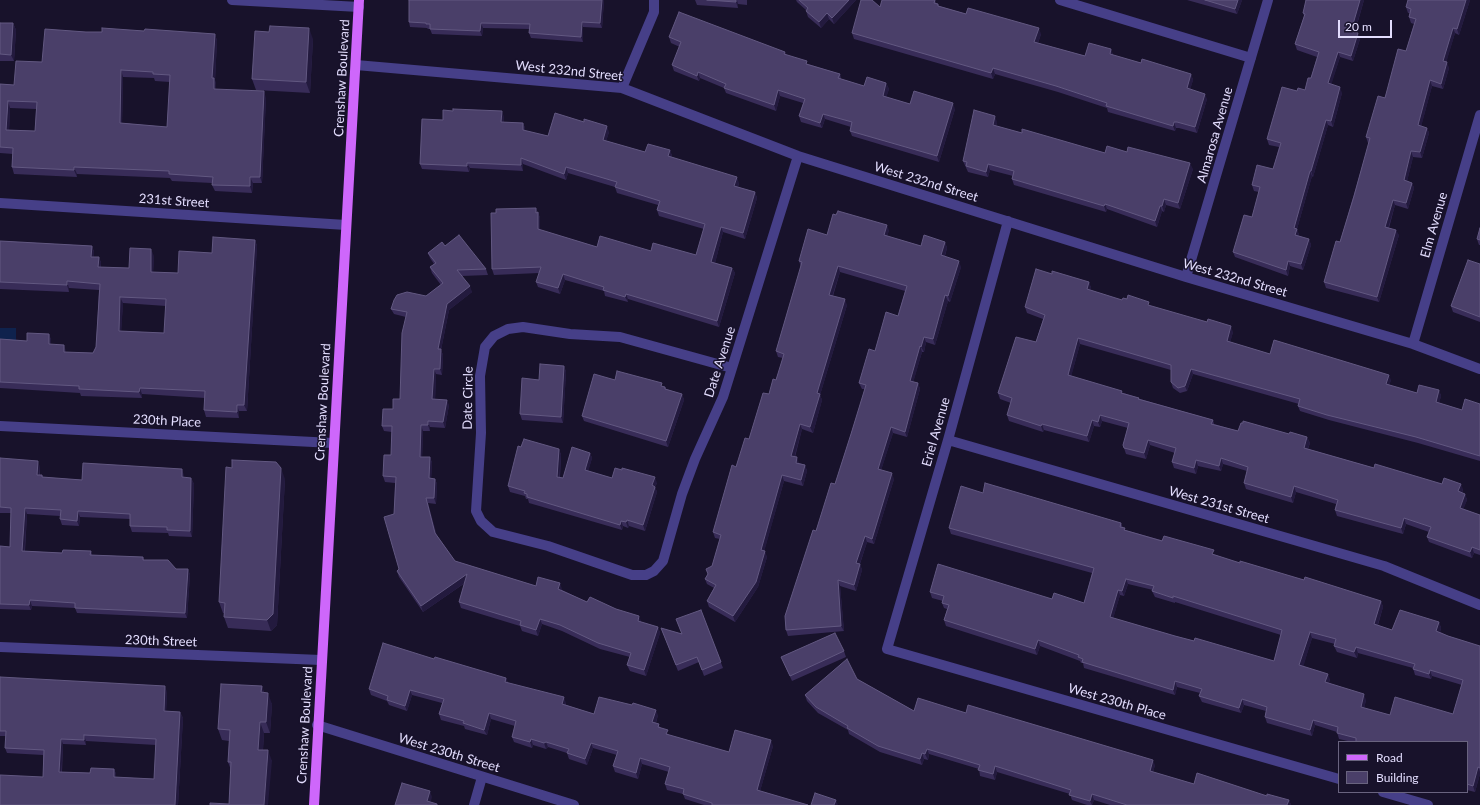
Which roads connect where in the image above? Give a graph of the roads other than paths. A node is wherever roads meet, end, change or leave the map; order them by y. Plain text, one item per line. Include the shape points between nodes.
1 (232, 0) edge
2 (654, 0) edge
3 (1060, 0) edge
4 (1268, 0) edge
5 (359, 3) edge
6 (1251, 58) junction
7 (356, 65) junction
8 (622, 88) junction
9 (1480, 115) edge
10 (798, 156) junction
11 (0, 203) edge
12 (1008, 221) junction
13 (346, 225) junction
14 (1186, 277) junction
15 (1413, 344) junction
16 (732, 368) junction
17 (1480, 369) edge
18 (0, 426) edge
19 (948, 440) junction
20 (333, 442) junction
21 (654, 571) joint
22 (1480, 605) edge
23 (0, 647) edge
24 (887, 649) joint
25 (321, 660) junction
26 (317, 725) junction
27 (482, 777) junction
28 (1338, 779) edge
29 (1386, 793) edge
30 (314, 805) edge
31 (474, 805) edge
32 (574, 805) edge
33 (1428, 805) edge

1 - 5 street
2 - 8 street via 654,12
3 - 6 street
4 - 6 street, Almarosa Avenue
5 - 7 main road, Crenshaw Boulevard
6 - 14 street, Almarosa Avenue
7 - 8 street, West 232nd Street
7 - 13 main road, Crenshaw Boulevard
8 - 10 street, West 232nd Street
9 - 15 street, Elm Avenue
10 - 12 street, West 232nd Street
10 - 16 street, Date Avenue
11 - 13 street, 231st Street
12 - 14 street, West 232nd Street
12 - 19 street, Eriel Avenue
13 - 20 main road, Crenshaw Boulevard
14 - 15 street, West 232nd Street
15 - 17 street, West 232nd Street
16 - 21 street, Date Avenue via 723,397 682,494 663,561
16 - 21 street, Date Circle via 620,338 523,327 508,329 494,336 485,347 480,376 481,433 476,494 476,511 481,521 493,532 548,546 632,576 646,575
18 - 20 street, 230th Place
19 - 22 street, West 231st Street via 1384,566
19 - 24 street, Eriel Avenue
20 - 25 main road, Crenshaw Boulevard
23 - 25 street, 230th Street
24 - 28 street, West 230th Place
25 - 26 main road, Crenshaw Boulevard
26 - 27 street, West 230th Street
26 - 30 main road, Crenshaw Boulevard
27 - 31 street
27 - 32 street, West 230th Street
29 - 33 street

